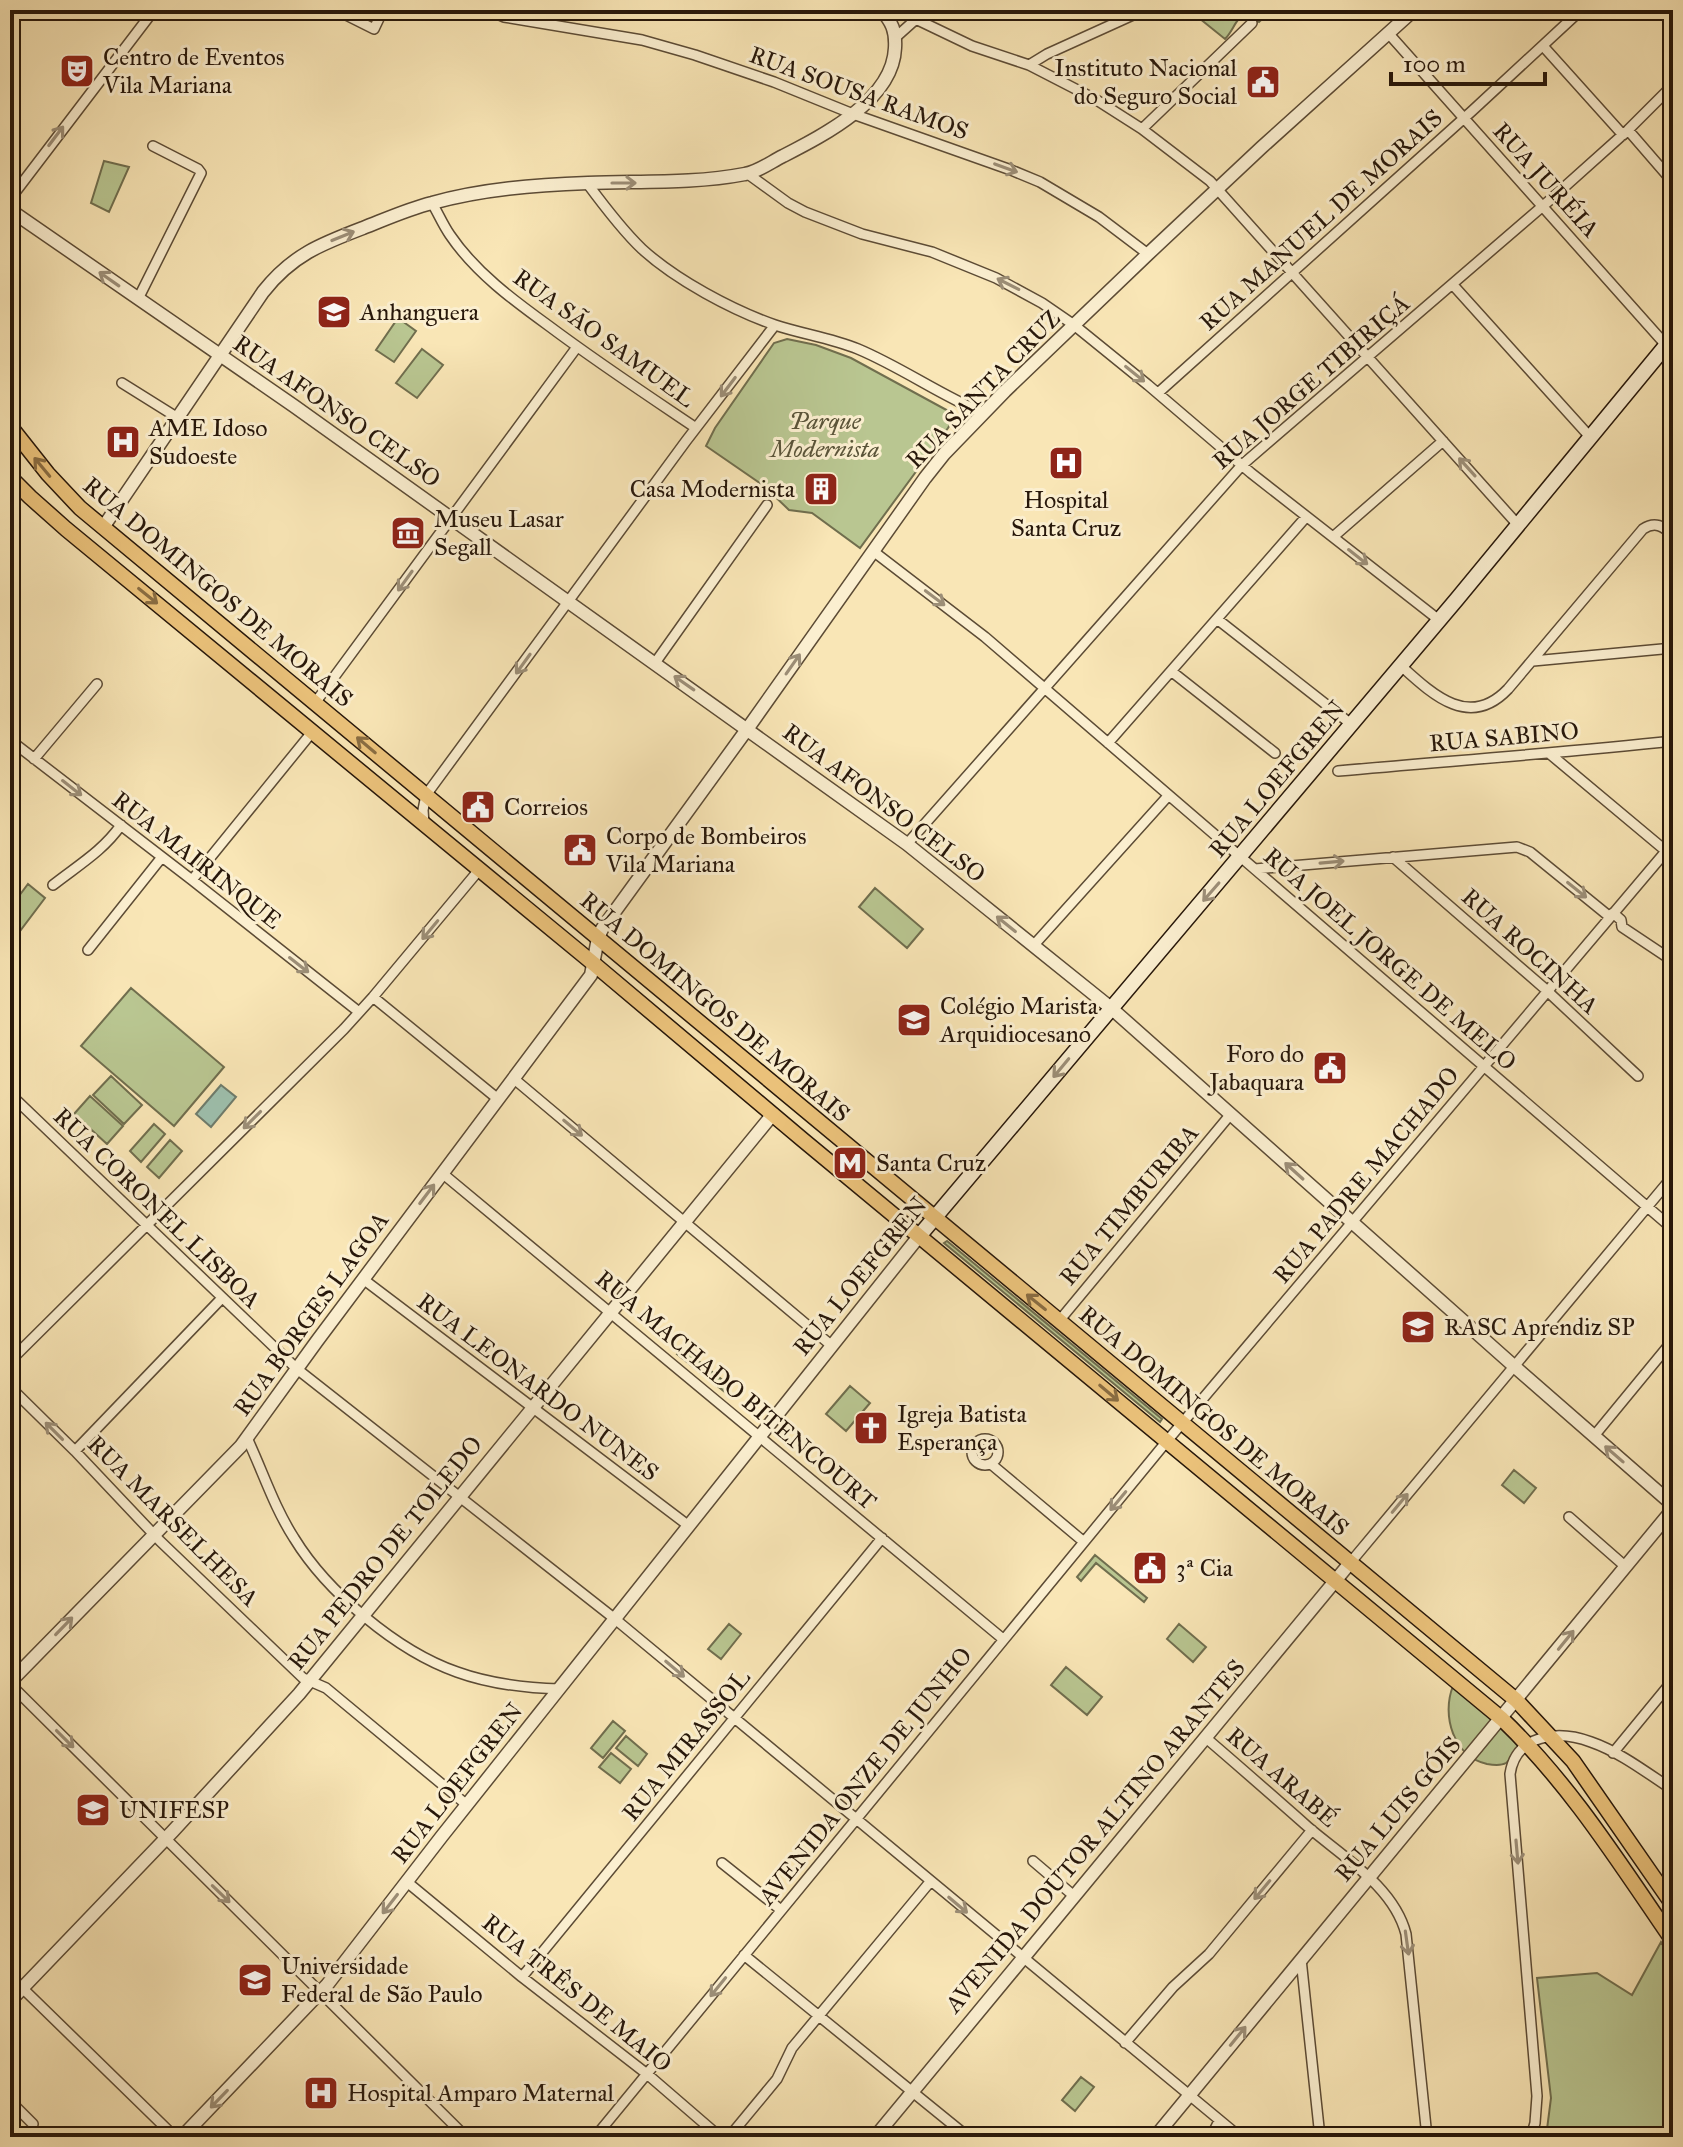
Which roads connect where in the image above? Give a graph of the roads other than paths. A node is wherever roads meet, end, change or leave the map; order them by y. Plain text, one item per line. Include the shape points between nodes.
1 (154, 10) edge
2 (336, 10) edge
3 (383, 10) edge
4 (488, 10) edge
5 (578, 10) edge
6 (881, 10) edge
7 (892, 10) edge
8 (1144, 10) edge
9 (1414, 10) edge
10 (1581, 10) edge
11 (915, 20) junction
12 (535, 22) junction
13 (1252, 23) dead end
14 (1389, 34) junction
15 (896, 37) junction
16 (1543, 46) junction
17 (1029, 65) junction
18 (1673, 85) edge
19 (853, 114) junction
20 (1464, 118) junction
21 (1142, 129) junction
22 (1625, 132) junction
23 (153, 146) dead end
24 (748, 174) junction
25 (1673, 182) edge
26 (587, 183) junction
27 (1218, 188) junction
28 (10, 199) edge
29 (432, 203) junction
30 (1543, 205) junction
31 (10, 210) edge
32 (1148, 254) junction
33 (1292, 272) junction
34 (1453, 285) junction
35 (138, 299) junction
36 (775, 325) junction
37 (1074, 325) junction
38 (1671, 345) edge
39 (577, 347) junction
40 (220, 355) junction
41 (1368, 356) junction
42 (122, 383) dead end
43 (1158, 393) junction
44 (178, 418) junction
45 (979, 418) junction
46 (696, 428) junction
47 (13, 431) edge
48 (1591, 438) junction
49 (1443, 441) junction
50 (10, 451) edge
51 (1242, 465) junction
52 (10, 477) edge
53 (30, 497) junction
54 (10, 498) edge
55 (767, 505) dead end
56 (1306, 517) junction
57 (452, 519) junction
58 (1518, 525) junction
59 (104, 526) junction
60 (66, 529) junction
61 (1673, 535) edge
62 (1333, 537) junction
63 (873, 551) junction
64 (569, 601) junction
65 (1217, 619) junction
66 (1439, 620) junction
67 (1671, 646) edge
68 (1533, 661) junction
69 (655, 663) junction
70 (1400, 665) junction
71 (1171, 671) junction
72 (97, 684) dead end
73 (1044, 688) junction
74 (315, 703) junction
75 (748, 728) junction
76 (1348, 728) junction
77 (313, 731) junction
78 (10, 740) edge
79 (1673, 741) edge
80 (1108, 743) junction
81 (1275, 753) dead end
82 (1550, 754) junction
83 (34, 759) junction
84 (1338, 771) dead end
85 (426, 795) junction
86 (1168, 796) junction
87 (424, 824) junction
88 (121, 825) junction
89 (1673, 843) edge
90 (907, 844) junction
91 (1666, 851) junction
92 (162, 857) junction
93 (1240, 857) junction
94 (1393, 857) junction
95 (1255, 869) junction
96 (479, 870) junction
97 (192, 880) junction
98 (53, 885) dead end
99 (1612, 915) junction
100 (598, 938) junction
101 (1033, 946) junction
102 (88, 950) dead end
103 (1673, 961) edge
104 (594, 964) junction
105 (1548, 991) junction
106 (373, 997) junction
107 (1111, 1008) junction
108 (359, 1012) junction
109 (1485, 1066) junction
110 (1638, 1076) dead end
111 (513, 1078) junction
112 (10, 1094) edge
113 (498, 1099) junction
114 (773, 1114) junction
115 (1230, 1115) junction
116 (442, 1173) junction
117 (1673, 1176) edge
118 (1648, 1207) junction
119 (935, 1218) junction
120 (685, 1222) junction
121 (1352, 1222) junction
122 (146, 1225) junction
123 (1673, 1229) edge
124 (920, 1235) junction
125 (363, 1279) junction
126 (222, 1298) junction
127 (611, 1312) junction
128 (1059, 1321) junction
129 (1673, 1340) edge
130 (832, 1346) junction
131 (10, 1361) edge
132 (1515, 1367) junction
133 (297, 1369) junction
134 (10, 1387) edge
135 (533, 1408) junction
136 (1183, 1423) junction
137 (1594, 1436) junction
138 (247, 1438) junction
139 (759, 1438) junction
140 (1167, 1441) junction
141 (75, 1451) junction
142 (991, 1464) dead end
143 (459, 1498) junction
144 (1673, 1507) edge
145 (1569, 1517) dead end
146 (689, 1526) junction
147 (153, 1535) junction
148 (882, 1538) junction
149 (1084, 1542) junction
150 (1350, 1563) junction
151 (1626, 1567) junction
152 (1335, 1581) junction
153 (364, 1615) junction
154 (615, 1619) junction
155 (1003, 1639) junction
156 (1673, 1680) edge
157 (310, 1681) junction
158 (10, 1683) edge
159 (560, 1689) junction
160 (1516, 1700) junction
161 (733, 1718) junction
162 (1502, 1719) junction
163 (1551, 1736) junction
164 (1206, 1738) junction
165 (1527, 1743) junction
166 (1613, 1753) junction
167 (1673, 1790) edge
168 (467, 1805) junction
169 (856, 1818) junction
170 (1312, 1830) junction
171 (165, 1839) junction
172 (1033, 1861) dead end
173 (722, 1863) dead end
174 (1368, 1878) junction
175 (407, 1882) junction
176 (930, 1882) junction
177 (1074, 1896) junction
178 (1673, 1905) edge
179 (781, 1910) junction
180 (1673, 1941) edge
181 (744, 1955) junction
182 (1022, 1958) junction
183 (1301, 1959) junction
184 (10, 1976) edge
185 (522, 1977) junction
186 (22, 1988) junction
187 (322, 1992) junction
188 (10, 2001) edge
189 (818, 2016) junction
190 (1125, 2043) junction
191 (647, 2074) junction
192 (913, 2092) junction
193 (1188, 2096) junction
194 (10, 2101) edge
195 (1219, 2121) junction
196 (28, 2137) edge
197 (175, 2137) edge
198 (182, 2137) edge
199 (466, 2137) edge
200 (595, 2137) edge
201 (720, 2137) edge
202 (729, 2137) edge
203 (875, 2137) edge
204 (968, 2137) edge
205 (1155, 2137) edge
206 (1211, 2137) edge
207 (1240, 2137) edge
208 (1320, 2137) edge
209 (1427, 2137) edge
210 (1531, 2137) edge

28 -> 1 street
2 - 3 street via 374,29
4 - 12 street, RUA SOUSA RAMOS
5 - 12 street
6 - 15 street
7 - 11 street
8 - 17 street
9 - 14 street, RUA SANTA CRUZ
10 - 16 street, RUA MANUEL DE MORAIS
11 - 15 street
11 - 17 street
12 - 19 street, RUA SOUSA RAMOS via 662,45
13 - 21 street
14 - 20 street, RUA JURÉIA
14 - 27 street, RUA SANTA CRUZ
15 - 19 street via 889,74
16 - 20 street, RUA MANUEL DE MORAIS
16 - 22 street
17 - 21 street
18 - 22 street, RUA JORGE TIBIRIÇÁ
19 - 24 street
19 -> 32 street, RUA SOUSA RAMOS via 1040,182
20 - 30 street, RUA JURÉIA
20 - 33 street, RUA MANUEL DE MORAIS
21 - 27 street
22 - 25 street
22 - 30 street, RUA JORGE TIBIRIÇÁ
23 - 35 street via 201,173
26 -> 24 street
37 -> 24 street via 996,278 805,212
26 - 29 street via 511,188
26 - 36 street via 661,264 719,300
27 - 32 street, RUA SANTA CRUZ
27 - 33 street
29 - 39 street, RUA SÃO SAMUEL via 450,235 489,279
40 -> 29 street via 283,268 332,240
30 - 34 street, RUA JORGE TIBIRIÇÁ
30 - 38 street, RUA JURÉIA
35 -> 31 street, RUA AFONSO CELSO
32 - 37 street, RUA SANTA CRUZ
33 - 41 street
33 - 43 street, RUA MANUEL DE MORAIS
34 - 41 street, RUA JORGE TIBIRIÇÁ
34 - 48 street
35 - 40 street, RUA AFONSO CELSO
36 - 45 street via 862,350
36 -> 46 street
37 -> 43 street
37 - 45 street, RUA SANTA CRUZ
38 - 48 main road, RUA LOEFGREN
39 - 46 street, RUA SÃO SAMUEL
39 - 57 street
40 - 44 street
40 - 57 street, RUA AFONSO CELSO
41 - 49 street
41 - 51 street, RUA JORGE TIBIRIÇÁ
42 - 44 street
43 - 51 street
44 - 59 street
45 - 63 street, RUA SANTA CRUZ via 925,478
46 - 64 street
47 - 50 main road
59 -> 47 main road, RUA DOMINGOS DE MORAIS via 67,495
48 - 58 main road, RUA LOEFGREN
58 -> 49 street
49 - 62 street
51 - 56 street
51 - 73 street, RUA JORGE TIBIRIÇÁ
52 - 53 main road, RUA DOMINGOS DE MORAIS
53 - 54 main road
53 - 60 main road, RUA DOMINGOS DE MORAIS
55 - 69 street
56 - 62 street
56 - 65 street
57 - 64 street, RUA AFONSO CELSO
57 -> 74 street
58 - 66 main road, RUA LOEFGREN
59 - 60 main road
59 - 74 main road, RUA DOMINGOS DE MORAIS
60 -> 77 main road, RUA DOMINGOS DE MORAIS
61 - 68 street via 1653,524 1643,529
62 -> 66 street
63 -> 73 street, RUA JOEL JORGE DE MELO
75 -> 63 street, RUA SANTA CRUZ
64 - 69 street, RUA AFONSO CELSO
64 -> 85 street
65 - 71 street
65 - 76 street
66 - 70 main road, RUA LOEFGREN
67 - 68 street
68 - 70 street via 1495,702 1476,708 1438,696
75 -> 69 street, RUA AFONSO CELSO
70 - 76 main road, RUA LOEFGREN
71 - 80 street
71 - 81 street
72 - 83 street
73 - 80 street, RUA JOEL JORGE DE MELO
73 - 90 street, RUA JORGE TIBIRIÇÁ
85 -> 74 main road, RUA DOMINGOS DE MORAIS
75 - 90 street, RUA AFONSO CELSO
75 - 100 street, RUA SANTA CRUZ
76 - 93 main road, RUA LOEFGREN
77 - 87 main road, RUA DOMINGOS DE MORAIS
77 - 97 street
78 - 83 street, RUA MAIRINQUE
79 - 82 street, RUA SABINO
80 - 86 street, RUA JOEL JORGE DE MELO
82 - 84 street, RUA SABINO
82 - 91 street
83 -> 88 street, RUA MAIRINQUE
85 - 87 street
85 - 100 main road, RUA DOMINGOS DE MORAIS
86 - 93 street, RUA JOEL JORGE DE MELO
86 - 101 street
87 - 96 main road, RUA DOMINGOS DE MORAIS
88 - 92 street, RUA MAIRINQUE
88 - 98 street via 101,849
89 - 91 street, RUA PADRE MACHADO
101 -> 90 street, RUA AFONSO CELSO
91 - 99 street, RUA PADRE MACHADO
92 - 97 street, RUA MAIRINQUE
92 - 102 street
93 - 95 street, RUA JOEL JORGE DE MELO
93 -> 107 main road, RUA LOEFGREN
95 -> 94 street
94 -> 99 street via 1522,848
94 - 105 street, RUA ROCINHA
95 - 109 street, RUA JOEL JORGE DE MELO
96 - 104 main road, RUA DOMINGOS DE MORAIS
96 -> 106 street
97 -> 108 street, RUA MAIRINQUE
99 - 103 street
99 - 105 street, RUA PADRE MACHADO
100 - 104 street, RUA BORGES LAGOA
100 - 119 main road, RUA DOMINGOS DE MORAIS
101 - 107 street, RUA AFONSO CELSO
104 - 111 street, RUA BORGES LAGOA
104 - 114 main road, RUA DOMINGOS DE MORAIS
105 - 109 street, RUA PADRE MACHADO
105 - 110 street, RUA ROCINHA
106 - 108 street
106 - 113 street
107 - 115 street, RUA AFONSO CELSO
107 -> 119 main road, RUA LOEFGREN
108 -> 122 street
109 - 118 street, RUA JOEL JORGE DE MELO
109 - 121 street, RUA PADRE MACHADO
111 - 113 street, RUA BORGES LAGOA
111 -> 120 street
112 - 122 street, RUA CORONEL LISBOA
113 - 116 street, RUA BORGES LAGOA
114 - 120 street, RUA PEDRO DE TOLEDO
114 - 124 main road, RUA DOMINGOS DE MORAIS
121 -> 115 street, RUA AFONSO CELSO
115 - 128 street, RUA TIMBURIBA
125 -> 116 street, RUA BORGES LAGOA
116 - 127 street, RUA MACHADO BITENCOURT
117 - 118 street
118 - 123 street, RUA JOEL JORGE DE MELO
118 - 132 street
119 - 124 main road, RUA LOEFGREN
128 -> 119 main road, RUA DOMINGOS DE MORAIS
120 - 127 street, RUA PEDRO DE TOLEDO
120 - 130 street
121 - 132 street, RUA AFONSO CELSO
121 - 136 street, RUA PADRE MACHADO
122 - 126 street, RUA CORONEL LISBOA
122 - 131 street
124 - 130 street, RUA LOEFGREN
124 -> 140 main road, RUA DOMINGOS DE MORAIS
125 - 133 street, RUA BORGES LAGOA
125 - 135 street, RUA LEONARDO NUNES
126 - 133 street, RUA CORONEL LISBOA
126 - 141 street
127 - 135 street, RUA PEDRO DE TOLEDO
127 - 139 street, RUA MACHADO BITENCOURT
128 - 136 main road, RUA DOMINGOS DE MORAIS
129 - 137 street
130 - 139 street, RUA LOEFGREN
132 - 137 street, RUA AFONSO CELSO
150 -> 132 street
133 - 138 street, RUA BORGES LAGOA
133 - 143 street, RUA CORONEL LISBOA
141 -> 134 street, RUA MARSELHESA
135 - 143 street, RUA PEDRO DE TOLEDO
135 - 146 street, RUA LEONARDO NUNES
136 - 140 street, RUA PADRE MACHADO
136 - 150 main road, RUA DOMINGOS DE MORAIS
144 -> 137 street, RUA AFONSO CELSO
138 - 147 street, RUA BORGES LAGOA
138 - 153 street via 303,1552
139 - 146 street, RUA LOEFGREN
139 - 148 street, RUA MACHADO BITENCOURT
140 -> 149 street, AVENIDA ONZE DE JUNHO
140 - 152 main road, RUA DOMINGOS DE MORAIS
141 - 147 street, RUA MARSELHESA
142 - 149 street
143 - 153 street, RUA PEDRO DE TOLEDO
143 - 154 street, RUA CORONEL LISBOA
144 - 151 street, RUA LUIS GÓIS
145 - 151 street
146 - 154 street, RUA LOEFGREN
147 - 157 street, RUA MARSELHESA
158 -> 147 street, RUA BORGES LAGOA
148 - 155 street, RUA MACHADO BITENCOURT
148 - 161 street, RUA MIRASSOL
149 - 155 street, AVENIDA ONZE DE JUNHO
150 - 152 street, AVENIDA DOUTOR ALTINO ARANTES
150 - 160 main road, RUA DOMINGOS DE MORAIS
160 -> 151 street, RUA LUIS GÓIS
152 - 162 main road, RUA DOMINGOS DE MORAIS
152 - 164 street, AVENIDA DOUTOR ALTINO ARANTES
153 - 157 street, RUA PEDRO DE TOLEDO
153 - 159 street via 422,1656 456,1672 508,1685
154 - 159 street, RUA LOEFGREN
154 -> 161 street, RUA CORONEL LISBOA
155 - 169 street, AVENIDA ONZE DE JUNHO
156 - 166 street
157 - 168 street, RUA MARSELHESA via 326,1688
157 - 171 street, RUA PEDRO DE TOLEDO
158 -> 171 street
159 - 168 street, RUA LOEFGREN
160 - 162 street, RUA LUIS GÓIS
160 - 163 main road, RUA DOMINGOS DE MORAIS
161 - 169 street, RUA CORONEL LISBOA
161 - 185 street, RUA MIRASSOL
162 - 165 main road, RUA DOMINGOS DE MORAIS
162 - 174 street, RUA LUIS GÓIS
163 - 165 street
163 - 166 street via 1590,1741
163 - 178 main road, RUA DOMINGOS DE MORAIS
164 - 170 street, RUA ARABÉ
164 - 177 street, AVENIDA DOUTOR ALTINO ARANTES
165 - 180 main road, RUA DOMINGOS DE MORAIS via 1590,1821
165 -> 210 street via 1510,1774 1537,2096
166 - 167 street
168 - 175 street, RUA LOEFGREN
169 - 176 street, RUA CORONEL LISBOA
169 - 179 street, AVENIDA ONZE DE JUNHO
170 - 174 street, RUA ARABÉ
170 -> 190 street via 1209,1954
171 - 186 street, RUA PEDRO DE TOLEDO
171 -> 187 street
172 - 177 street
173 - 179 street
174 - 183 street, RUA LUIS GÓIS
174 -> 209 street, RUA ARABÉ via 1395,1908 1406,1934
175 - 185 street, RUA TRÊS DE MAIO
175 -> 187 street, RUA LOEFGREN
176 -> 182 street, RUA CORONEL LISBOA
176 - 189 street
177 - 182 street, AVENIDA DOUTOR ALTINO ARANTES
179 - 181 street, AVENIDA ONZE DE JUNHO
181 - 189 street
181 -> 191 street, AVENIDA ONZE DE JUNHO
182 - 190 street, RUA CORONEL LISBOA
182 - 192 street, AVENIDA DOUTOR ALTINO ARANTES
193 -> 183 street, RUA LUIS GÓIS
183 - 208 street
184 - 186 street
185 - 191 street, RUA TRÊS DE MAIO
186 - 188 street, RUA PEDRO DE TOLEDO
186 - 197 street
187 -> 198 street, RUA LOEFGREN
187 - 199 street
189 - 192 street
189 - 202 street via 789,2053 777,2079
190 - 193 street, RUA CORONEL LISBOA
191 - 200 street, AVENIDA ONZE DE JUNHO
191 - 201 street, RUA TRÊS DE MAIO
192 - 203 street, AVENIDA DOUTOR ALTINO ARANTES
192 - 204 street
193 - 195 street, RUA CORONEL LISBOA
193 - 205 street, RUA LUIS GÓIS
194 - 196 street via 33,2124
195 - 206 street
195 - 207 street, RUA CORONEL LISBOA

